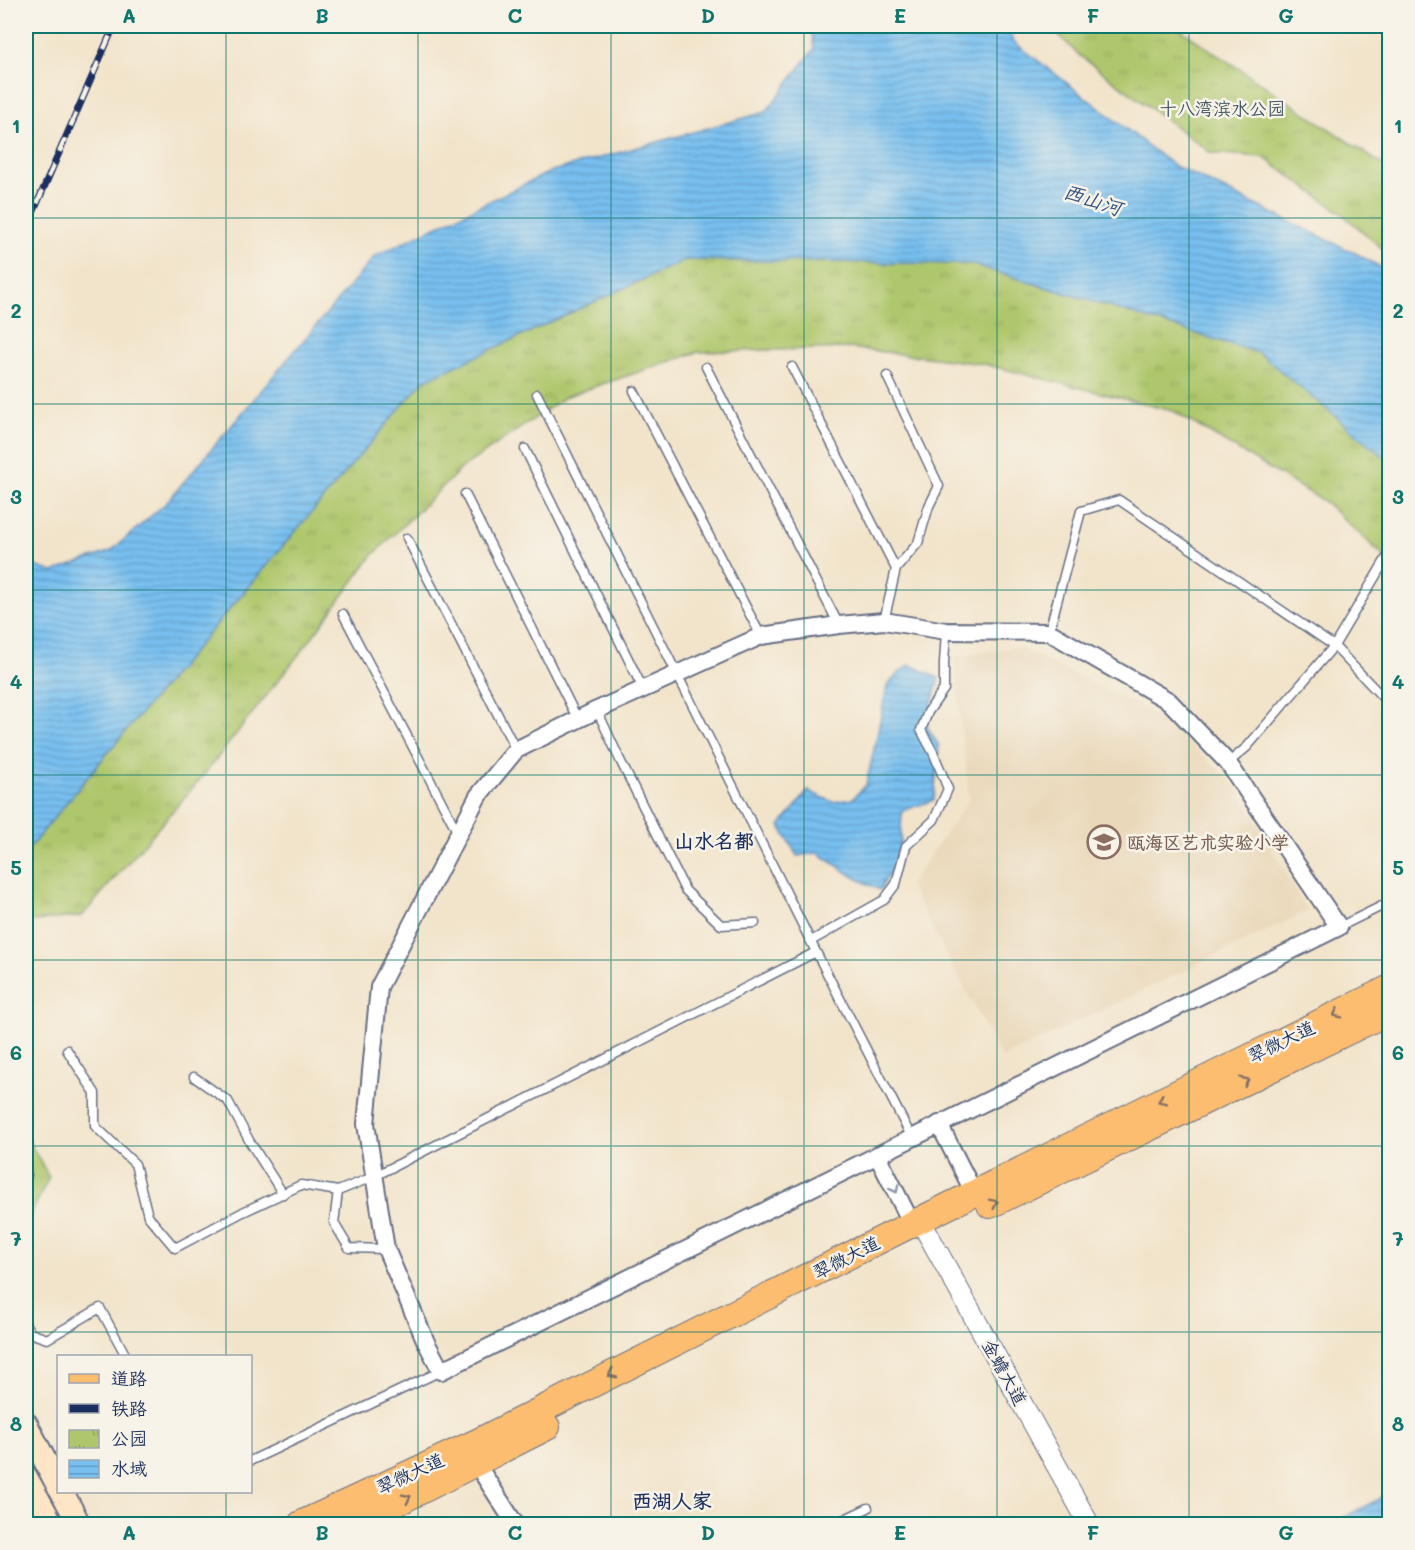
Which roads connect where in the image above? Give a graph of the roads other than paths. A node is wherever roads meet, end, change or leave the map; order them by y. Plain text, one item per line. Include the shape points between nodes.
1 (706, 367) dead end
2 (792, 367) dead end
3 (887, 376) dead end
4 (634, 391) dead end
5 (537, 394) dead end
6 (525, 449) dead end
7 (465, 494) dead end
8 (407, 538) dead end
9 (1389, 552) edge
10 (896, 569) junction
11 (343, 615) dead end
12 (884, 621) junction
13 (839, 625) junction
14 (946, 631) junction
15 (1049, 632) junction
16 (760, 636) junction
17 (1334, 646) junction
18 (678, 673) junction
19 (644, 689) junction
20 (1389, 705) edge
21 (597, 710) junction
22 (578, 720) junction
23 (516, 750) junction
24 (1228, 764) junction
25 (459, 833) junction
26 (1389, 902) edge
27 (754, 923) dead end
28 (1339, 927) junction
29 (811, 941) junction
30 (816, 952) junction
31 (1389, 988) edge
32 (1389, 1011) edge
33 (67, 1050) dead end
34 (194, 1077) dead end
35 (939, 1124) junction
36 (912, 1138) junction
37 (877, 1155) junction
38 (26, 1173) edge
39 (375, 1176) junction
40 (26, 1178) edge
41 (338, 1191) junction
42 (974, 1193) junction
43 (283, 1194) junction
44 (920, 1226) junction
45 (386, 1249) junction
46 (26, 1325) edge
47 (125, 1355) edge
48 (441, 1371) junction
49 (26, 1425) edge
50 (252, 1460) edge
51 (476, 1463) junction
52 (26, 1477) edge
53 (57, 1484) edge
54 (63, 1493) edge
55 (868, 1508) dead end
56 (52, 1524) edge
57 (80, 1524) edge
58 (301, 1524) edge
59 (355, 1524) edge
60 (515, 1524) edge
61 (834, 1524) edge
62 (1089, 1524) edge

1 - 13 lane
2 - 10 lane
3 - 10 lane via 939,486 918,543
4 - 16 lane
5 - 18 lane
6 - 19 lane
7 - 22 lane
8 - 23 lane
9 - 17 lane
10 - 12 lane
11 - 25 lane
12 - 13 street
12 - 14 street
13 - 16 street
14 - 15 street
14 - 29 lane via 944,689 921,730 948,789 934,820 906,846 896,884 884,900
15 - 17 lane via 1081,511 1119,500
15 - 24 street via 1169,700
16 - 18 street
17 - 20 lane
17 - 24 lane
18 - 19 street
18 - 29 lane
19 - 21 street
21 - 22 street
21 - 27 lane via 685,890 721,925
22 - 23 street
23 - 25 street via 478,796
24 - 28 street
25 - 39 street via 379,987 366,1124
26 - 28 lane
28 - 35 street
29 - 30 lane
30 - 36 lane
30 - 39 lane
31 -> 42 main road, 翠微大道
44 -> 32 main road, 翠微大道
33 - 43 lane via 95,1093 95,1126 135,1164 148,1216 175,1248
34 - 43 lane via 228,1101
35 - 36 street
35 - 42 street
36 - 37 street
37 -> 44 street
37 - 48 street
38 - 40 lane
39 - 41 lane
39 - 45 street
41 - 43 lane via 301,1185
41 - 45 lane via 334,1223 349,1248
42 - 44 main road, 翠微大道
44 - 51 main road, 翠微大道 via 894,1250
44 -> 58 main road, 翠微大道
44 - 62 street, 金蟾大道
45 - 48 street
46 - 47 lane via 30,1333 46,1339 100,1308
48 - 50 lane
49 - 53 main road
59 -> 51 main road, 翠微大道
51 - 60 street
52 - 56 main road
54 - 57 main road
55 - 61 lane

